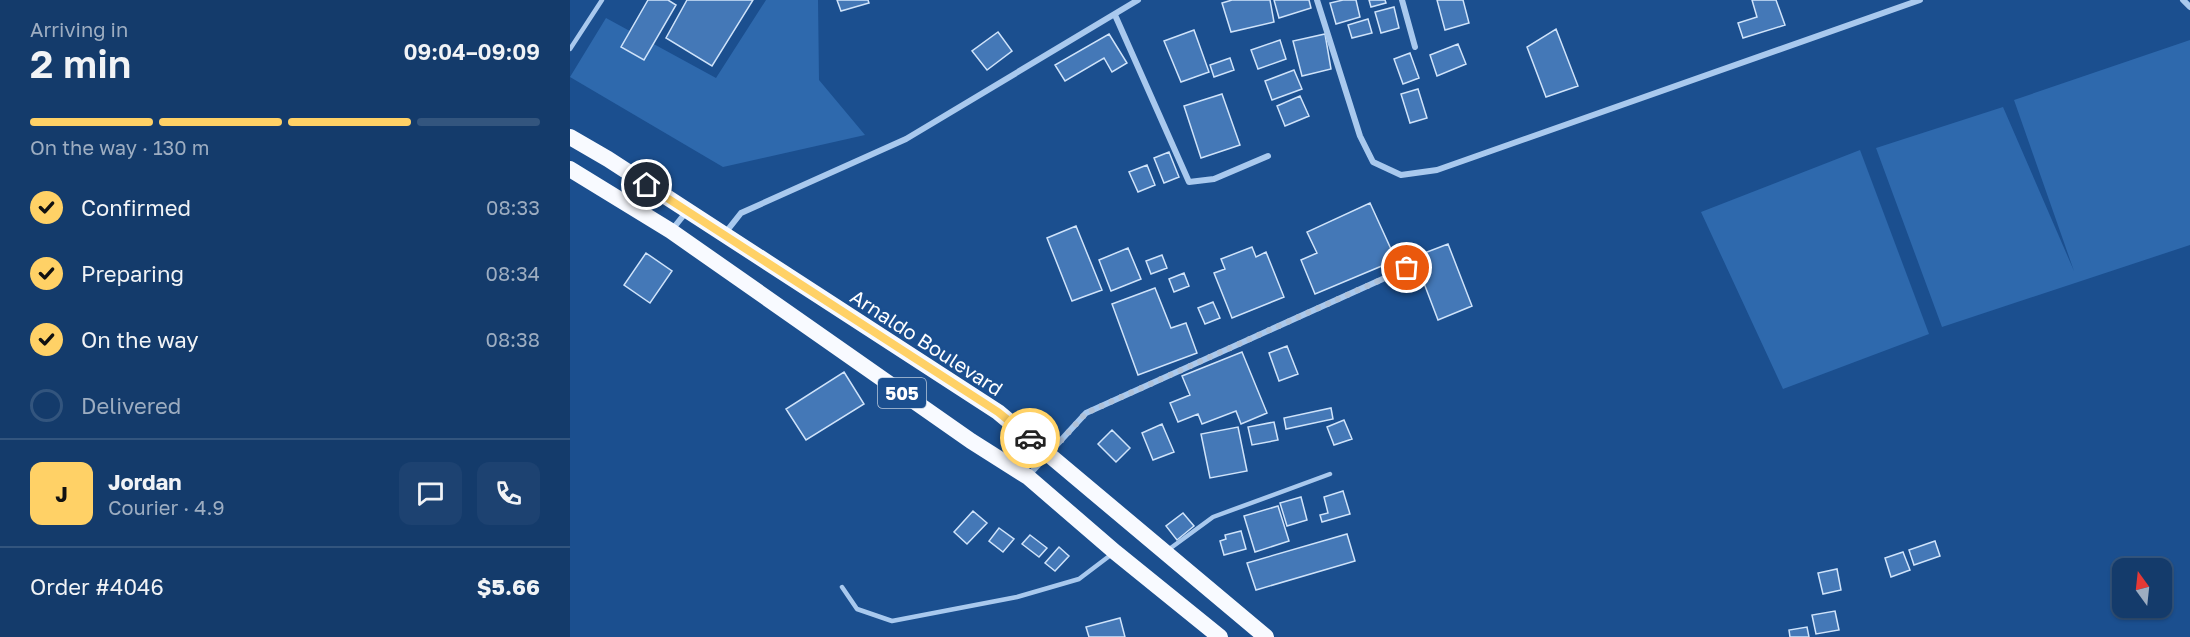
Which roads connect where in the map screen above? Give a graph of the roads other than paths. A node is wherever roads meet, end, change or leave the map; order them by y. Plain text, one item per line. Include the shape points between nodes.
1 (602, 0) edge
2 (1138, 0) edge
3 (1317, 0) edge
4 (1402, 0) edge
5 (1920, 0) edge
6 (2183, 0) edge
7 (2190, 7) edge
8 (1115, 15) junction
9 (1415, 47) dead end
10 (570, 49) edge
11 (570, 137) edge
12 (1268, 156) dead end
13 (570, 169) edge
14 (687, 211) junction
15 (671, 231) junction
16 (724, 235) junction
17 (1407, 268) dead end
18 (1049, 454) junction
19 (1330, 474) dead end
20 (1028, 477) junction
21 (1115, 552) junction
22 (1165, 552) junction
23 (842, 587) dead end
24 (1220, 637) edge
25 (1266, 637) edge

1 - 10 lane
2 - 8 street
3 - 5 street via 1360,136 1373,162 1401,175 1437,170
4 - 9 street
6 - 7 street
8 - 12 street via 1189,182 1214,179
8 - 16 street via 906,139 741,213
11 - 14 highway, Arnaldo Boulevard / 505
13 - 15 highway, 505
14 - 15 street
14 - 16 highway, Arnaldo Boulevard / 505
15 - 20 highway, 505
16 - 18 highway, Arnaldo Boulevard / 505 via 998,412
17 - 18 street via 1086,413
18 - 20 street
18 - 22 highway, Arnaldo Boulevard / 505
19 - 22 lane via 1213,517
20 - 21 highway, 505
21 - 23 lane via 1079,579 1017,597 892,621 857,609
21 - 24 highway, 505
22 - 25 highway, Arnaldo Boulevard / 505

